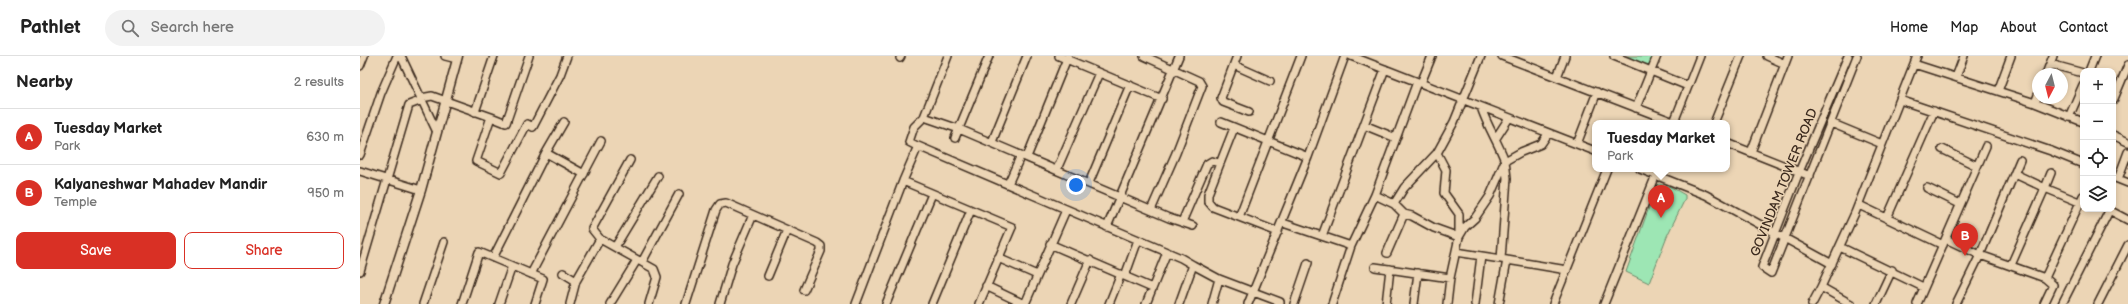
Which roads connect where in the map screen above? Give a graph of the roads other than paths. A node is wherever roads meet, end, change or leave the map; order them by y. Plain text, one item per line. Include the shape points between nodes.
1 (364, 56) edge
2 (397, 56) edge
3 (401, 56) edge
4 (445, 56) edge
5 (494, 56) edge
6 (529, 56) edge
7 (567, 56) edge
8 (948, 56) edge
9 (989, 56) edge
10 (1027, 56) edge
11 (1059, 56) edge
12 (1144, 56) edge
13 (1179, 56) edge
14 (1237, 56) edge
15 (1301, 56) edge
16 (1345, 56) edge
17 (1351, 56) edge
18 (1432, 56) edge
19 (1481, 56) edge
20 (1502, 56) edge
21 (1565, 56) edge
22 (1614, 56) edge
23 (1657, 56) edge
24 (1700, 56) edge
25 (1741, 56) edge
26 (1767, 56) edge
27 (1788, 56) edge
28 (1848, 56) edge
29 (1858, 56) edge
30 (1917, 56) edge
31 (1964, 56) edge
32 (2011, 56) edge
33 (2053, 56) edge
34 (2095, 56) edge
35 (457, 58) edge
36 (1068, 58) edge
37 (1522, 60) edge
38 (1785, 64) junction
39 (1914, 64) junction
40 (2050, 64) junction
41 (1234, 65) junction
42 (2128, 65) edge
43 (360, 66) edge
44 (2048, 68) edge
45 (2090, 68) edge
46 (1174, 69) junction
47 (1385, 69) junction
48 (1651, 71) junction
49 (1099, 72) junction
50 (2080, 72) edge
51 (1556, 77) junction
52 (1956, 77) junction
53 (1270, 80) dead end
54 (1419, 82) junction
55 (1130, 86) junction
56 (1688, 86) junction
57 (2116, 88) edge
58 (1998, 91) junction
59 (1597, 92) junction
60 (2080, 92) edge
61 (421, 99) junction
62 (1162, 99) junction
63 (1463, 100) junction
64 (1900, 100) junction
65 (446, 101) junction
66 (2032, 102) edge
67 (2038, 104) edge
68 (1481, 107) junction
69 (1636, 108) junction
70 (1934, 111) junction
71 (475, 112) junction
72 (1249, 112) dead end
73 (2069, 116) junction
74 (491, 117) junction
75 (924, 117) junction
76 (1509, 118) junction
77 (1660, 120) edge
78 (1676, 120) edge
79 (1715, 120) edge
80 (2080, 121) edge
81 (564, 122) dead end
82 (1221, 122) dead end
83 (1831, 123) junction
84 (1364, 125) junction
85 (1234, 128) junction
86 (959, 129) junction
87 (437, 132) junction
88 (1548, 134) junction
89 (2116, 136) edge
90 (955, 138) dead end
91 (1396, 138) junction
92 (1496, 138) junction
93 (601, 141) dead end
94 (1268, 141) junction
95 (992, 142) junction
96 (2128, 142) edge
97 (1577, 144) junction
98 (1730, 144) edge
99 (1882, 144) junction
100 (1986, 146) dead end
101 (923, 148) junction
102 (1942, 149) dead end
103 (1592, 150) edge
104 (1751, 152) junction
105 (2128, 152) edge
106 (546, 153) junction
107 (1437, 153) junction
108 (360, 155) edge
109 (1024, 156) junction
110 (1308, 157) junction
111 (630, 160) dead end
112 (2020, 160) dead end
113 (1505, 161) junction
114 (1219, 163) junction
115 (2080, 163) edge
116 (1977, 166) junction
117 (1056, 170) junction
118 (360, 171) edge
119 (1606, 172) edge
120 (1656, 172) edge
121 (1799, 172) junction
122 (2051, 173) dead end
123 (584, 174) junction
124 (2015, 174) junction
125 (658, 176) dead end
126 (1810, 176) junction
127 (2116, 176) edge
128 (2116, 178) edge
129 (388, 181) junction
130 (903, 181) junction
131 (2128, 183) edge
132 (1008, 184) junction
133 (1089, 184) junction
134 (1927, 188) dead end
135 (2045, 188) junction
136 (421, 190) junction
137 (679, 194) dead end
138 (932, 194) junction
139 (1375, 195) junction
140 (1118, 197) junction
141 (2080, 199) edge
142 (2080, 201) edge
143 (1394, 204) junction
144 (1960, 204) junction
145 (1859, 205) junction
146 (972, 210) junction
147 (1066, 210) junction
148 (1151, 210) junction
149 (2107, 212) edge
150 (2112, 212) edge
151 (1404, 214) junction
152 (753, 215) junction
153 (1239, 217) junction
154 (1887, 218) junction
155 (2128, 220) edge
156 (1182, 222) junction
157 (1283, 223) junction
158 (1192, 226) dead end
159 (1107, 227) junction
160 (787, 230) junction
161 (1278, 232) junction
162 (1774, 233) junction
163 (1322, 236) junction
164 (1459, 237) junction
165 (1784, 238) junction
166 (600, 239) junction
167 (1138, 240) junction
168 (444, 242) dead end
169 (1944, 242) junction
170 (1050, 244) junction
171 (2128, 245) edge
172 (1351, 246) junction
173 (615, 247) junction
174 (1840, 247) junction
175 (1167, 252) junction
176 (1456, 252) junction
177 (1387, 253) dead end
178 (1980, 255) junction
179 (1481, 256) junction
180 (494, 258) junction
181 (998, 258) junction
182 (1504, 259) junction
183 (1090, 260) junction
184 (639, 261) junction
185 (1308, 263) dead end
186 (1832, 264) junction
187 (1193, 265) junction
188 (2011, 265) junction
189 (512, 266) junction
190 (1375, 267) dead end
191 (1390, 269) junction
192 (1567, 270) junction
193 (1892, 270) junction
194 (360, 271) edge
195 (562, 273) dead end
196 (1418, 273) junction
197 (531, 274) junction
198 (1037, 275) junction
199 (1123, 275) junction
200 (768, 276) dead end
201 (1450, 278) junction
202 (2045, 278) junction
203 (1219, 279) junction
204 (576, 281) junction
205 (986, 286) junction
206 (1923, 287) junction
207 (1152, 288) junction
208 (1821, 288) junction
209 (804, 290) dead end
210 (1253, 292) junction
211 (1282, 303) edge
212 (384, 304) edge
213 (423, 304) edge
214 (462, 304) edge
215 (499, 304) edge
216 (535, 304) edge
217 (570, 304) edge
218 (610, 304) edge
219 (649, 304) edge
220 (686, 304) edge
221 (720, 304) edge
222 (856, 304) edge
223 (886, 304) edge
224 (932, 304) edge
225 (979, 304) edge
226 (1025, 304) edge
227 (1071, 304) edge
228 (1109, 304) edge
229 (1146, 304) edge
230 (1179, 304) edge
231 (1212, 304) edge
232 (1248, 304) edge
233 (1294, 304) edge
234 (1332, 304) edge
235 (1386, 304) edge
236 (1414, 304) edge
237 (1446, 304) edge
238 (1475, 304) edge
239 (1499, 304) edge
240 (1553, 304) edge
241 (1604, 304) edge
242 (1812, 304) edge
243 (1852, 304) edge
244 (1876, 304) edge
245 (1917, 304) edge
246 (1956, 304) edge
247 (2044, 304) edge
248 (2062, 304) edge
249 (2098, 304) edge

1 - 43 street
2 - 108 street via 381,93
3 - 61 street
4 - 35 street
5 - 71 street
6 - 74 street via 506,123
7 - 74 street via 560,75 532,127 527,124 501,173 476,161
8 - 75 street
9 - 86 street
10 - 95 street
11 - 36 street
12 - 46 street
13 - 46 street
14 - 41 street
15 - 94 street
16 - 110 street
17 - 47 street
18 - 54 street
19 - 63 street
20 - 37 street
21 - 51 street
22 - 48 street
23 - 48 street
24 - 56 street
25 - 79 street
26 - 38 street
27 - 38 street
28 - 121 street, GOVINDAM TOWER ROAD
29 - 83 street, GOVINDAM TOWER ROAD
30 - 39 street
31 - 52 street
32 - 58 street
33 - 40 street
34 - 45 street
35 - 65 street
36 - 49 street
36 - 109 street
37 - 51 street
38 - 104 street
39 - 52 street
39 - 64 street
40 - 44 street
40 - 50 street
41 - 53 street
41 - 72 street via 1221,101
42 - 57 street
46 - 62 street
46 - 148 street via 1199,81 1202,86
47 - 54 street
47 - 84 street
48 - 56 street
48 - 69 street
49 - 55 street
49 - 117 street
51 - 59 street
52 - 58 street
54 - 63 street
54 - 91 street
55 - 62 street
55 - 133 street
56 - 78 street
58 - 66 street
59 - 69 street
59 - 97 street
60 - 73 street
61 - 65 street via 432,96
61 - 87 street
61 - 129 street via 410,105
62 - 140 street
63 - 68 street
63 - 107 street
64 - 70 street
64 - 99 street
65 - 71 street
65 - 87 street
67 - 73 street
68 - 76 street
68 - 92 street
69 - 77 street
70 - 115 street
70 - 154 street
71 - 74 street
73 - 80 street
75 - 86 street
75 - 101 street via 914,127 909,142
76 - 88 street
76 - 92 street
81 - 106 street
82 - 85 street
83 - 99 street
83 - 126 street, GOVINDAM TOWER ROAD
84 - 91 street
84 - 163 street
85 - 94 street
85 - 114 street
86 - 90 street
86 - 95 street
87 - 136 street
88 - 97 street
88 - 113 street via 1541,144
89 - 96 street
91 - 139 street
92 - 113 street
93 - 123 street
94 - 110 street
94 - 153 street
95 - 109 street
97 - 103 street
98 - 104 street
99 - 145 street
100 - 116 street
101 - 130 street via 918,146
101 - 132 street
102 - 116 street
104 - 121 street
105 - 127 street
106 - 123 street
106 - 180 street
107 - 143 street via 1404,188
107 - 164 street via 1446,170 1445,197 1459,214
109 - 117 street
109 - 132 street
110 - 157 street
111 - 166 street via 594,223 592,229
112 - 124 street
113 - 164 street via 1490,196
113 - 182 street via 1507,178
114 - 153 street via 1208,201 1213,207
114 - 156 street via 1212,161 1207,164
116 - 144 street
117 - 133 street
118 - 129 street
119 - 192 street
120 - 162 street via 1706,195
120 - 241 street
121 - 126 street
121 - 162 street, GOVINDAM TOWER ROAD
122 - 135 street
123 - 197 street
124 - 135 street
124 - 178 street
125 - 173 street
126 - 165 street, GOVINDAM TOWER ROAD
128 - 131 street
129 - 136 street
129 - 194 street
130 - 138 street
130 - 222 street
132 - 147 street
133 - 140 street
134 - 144 street
135 - 141 street
135 - 188 street
136 - 212 street
137 - 184 street
138 - 146 street
138 - 223 street
139 - 143 street
139 - 172 street
140 - 148 street
140 - 159 street
142 - 202 street
143 - 151 street
144 - 169 street
145 - 154 street
145 - 174 street
146 - 181 street via 1012,227
146 - 224 street
147 - 159 street
147 - 170 street
148 - 156 street
149 - 248 street
150 - 155 street
151 - 164 street
151 - 177 street
152 - 160 street
152 - 220 street via 726,203 720,204
152 - 221 street via 732,264
153 - 161 street
154 - 169 street
156 - 158 street
157 - 161 street
157 - 163 street
159 - 167 street
160 - 200 street
160 - 209 street via 821,246
161 - 210 street
162 - 165 street
162 - 165 street, GOVINDAM TOWER ROAD via 1762,268 1771,273
163 - 172 street
164 - 176 street
165 - 186 street
166 - 173 street
166 - 204 street
167 - 175 street
167 - 199 street
168 - 213 street
169 - 178 street
169 - 206 street
170 - 183 street
170 - 198 street
171 - 249 street
172 - 234 street
173 - 184 street
174 - 186 street
174 - 193 street
175 - 187 street
175 - 207 street
176 - 179 street
176 - 201 street
178 - 188 street
178 - 246 street
179 - 182 street
179 - 238 street
180 - 189 street
180 - 214 street via 478,252
181 - 198 street
181 - 205 street
182 - 192 street
182 - 239 street
183 - 199 street
183 - 227 street
184 - 218 street
184 - 219 street via 654,269 657,274
185 - 233 street
186 - 208 street
187 - 203 street
187 - 230 street
188 - 202 street
189 - 197 street
189 - 215 street
190 - 191 street
191 - 196 street
191 - 235 street
192 - 240 street
193 - 206 street
193 - 244 street
195 - 204 street
196 - 201 street
196 - 236 street
197 - 216 street via 543,279
198 - 226 street
199 - 207 street
199 - 228 street
201 - 237 street
202 - 247 street via 2053,285
203 - 210 street
203 - 231 street
204 - 217 street
205 - 225 street
205 - 226 street
206 - 245 street
207 - 229 street
208 - 242 street
208 - 243 street
210 - 211 street
210 - 232 street

